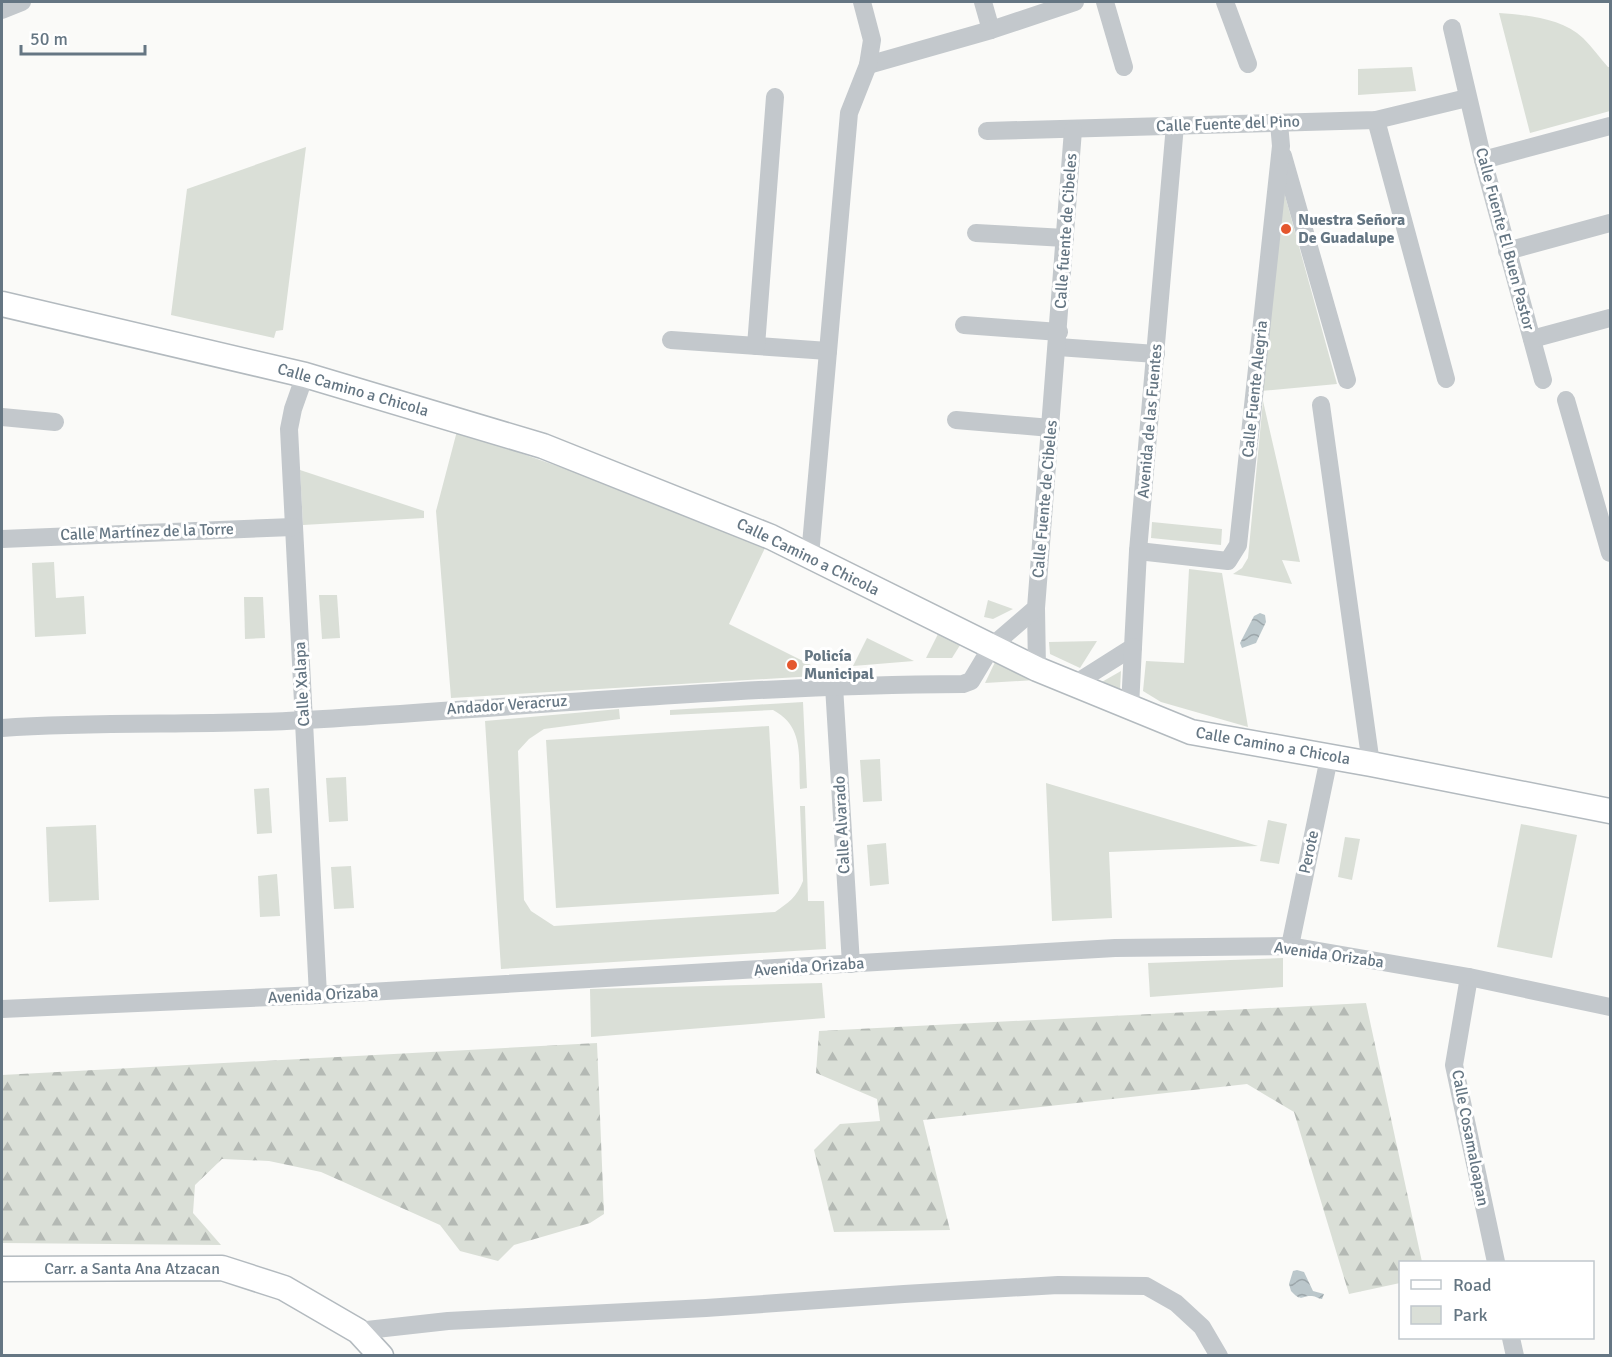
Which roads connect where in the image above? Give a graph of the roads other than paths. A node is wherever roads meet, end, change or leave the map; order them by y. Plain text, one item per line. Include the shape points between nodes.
1 (22, 2) edge
2 (862, 2) edge
3 (982, 2) edge
4 (1076, 2) edge
5 (1105, 2) edge
6 (1225, 2) edge
7 (2, 10) edge
8 (1452, 28) dead end
9 (991, 30) junction
10 (1248, 63) dead end
11 (868, 65) junction
12 (1124, 67) dead end
13 (775, 97) dead end
14 (1467, 98) junction
15 (1376, 120) junction
16 (1279, 123) junction
17 (1175, 125) junction
18 (1611, 126) edge
19 (1073, 130) junction
20 (987, 131) dead end
21 (1281, 146) junction
22 (1483, 159) junction
23 (1611, 223) edge
24 (976, 233) dead end
25 (1065, 238) junction
26 (1508, 250) junction
27 (2, 307) edge
28 (1611, 318) edge
29 (964, 325) dead end
30 (1058, 339) junction
31 (1532, 339) junction
32 (671, 340) dead end
33 (756, 346) junction
34 (828, 351) junction
35 (1156, 354) junction
36 (305, 375) junction
37 (1446, 379) dead end
38 (1347, 380) dead end
39 (1543, 380) dead end
40 (1566, 400) dead end
41 (1320, 405) dead end
42 (2, 417) edge
43 (956, 420) dead end
44 (55, 422) dead end
45 (1051, 428) junction
46 (1605, 514) edge
47 (293, 527) junction
48 (2, 538) edge
49 (1138, 551) junction
50 (1611, 552) edge
51 (810, 556) junction
52 (1036, 608) junction
53 (992, 646) junction
54 (1133, 647) junction
55 (1037, 669) junction
56 (1074, 685) junction
57 (834, 686) junction
58 (1130, 707) junction
59 (303, 720) junction
60 (2, 728) edge
61 (1329, 758) junction
62 (1371, 764) junction
63 (1611, 812) edge
64 (1290, 946) junction
65 (851, 964) junction
66 (1469, 977) junction
67 (318, 995) junction
68 (1611, 1007) edge
69 (2, 1009) edge
70 (1496, 1261) edge
71 (2, 1269) edge
72 (358, 1331) junction
73 (1511, 1339) edge
74 (381, 1356) edge
75 (1219, 1356) edge
76 (1515, 1356) edge

1 - 7 street
2 - 11 street via 872,40
3 - 9 street
4 - 9 street
5 - 12 street
6 - 10 street
8 - 14 street, Calle Fuente El Buen Pastor
9 - 11 street
11 - 34 street via 849,113
13 - 33 street
14 - 15 street, Calle Fuente del Pino
14 - 22 street, Calle Fuente El Buen Pastor
15 - 16 street, Calle Fuente del Pino
15 - 37 street
16 - 17 street, Calle Fuente del Pino
16 - 21 street, Calle Fuente Alegria
17 - 19 street, Calle Fuente del Pino
17 - 35 street, Avenida de las Fuentes
18 - 22 street
19 - 20 street, Calle Fuente del Pino
19 - 25 street, Calle fuente de Cibeles
21 - 38 street
21 - 49 street, Calle Fuente Alegria via 1238,545 1228,561
22 - 26 street, Calle Fuente El Buen Pastor
23 - 26 street
24 - 25 street
25 - 30 street, Calle fuente de Cibeles
26 - 31 street, Calle Fuente El Buen Pastor
27 - 36 street, Calle Camino a Chicola
28 - 31 street
29 - 30 street
30 - 35 street
30 - 45 street, Calle Fuente de Cibeles
31 - 39 street, Calle Fuente El Buen Pastor
32 - 33 street
33 - 34 street
34 - 51 street
35 - 49 street, Avenida de las Fuentes
36 - 47 street, Calle Xalapa via 289,429
36 - 51 street, Calle Camino a Chicola via 543,446 714,512
40 - 46 street
41 - 62 street
42 - 44 street
43 - 45 street
45 - 52 street, Calle Fuente de Cibeles
46 - 50 street
47 - 48 street, Calle Martínez de la Torre
47 - 59 street, Calle Xalapa
49 - 54 street, Avenida de las Fuentes
51 - 53 street, Calle Camino a Chicola
52 - 53 street
52 - 55 street, Calle Fuente de Cibeles
53 - 55 street, Calle Camino a Chicola
53 - 57 street, Andador Veracruz via 970,681 963,684
54 - 56 street
54 - 58 street, Avenida de las Fuentes
55 - 56 street, Calle Camino a Chicola
56 - 58 street, Calle Camino a Chicola
57 - 59 street, Andador Veracruz
57 - 65 street, Calle Alvarado
58 - 61 street, Calle Camino a Chicola via 1191,732
59 - 60 street, Andador Veracruz via 93,722
59 - 67 street, Calle Xalapa
61 - 62 street, Calle Camino a Chicola
61 - 64 street, Perote
62 - 63 street, Calle Camino a Chicola
64 - 65 street, Avenida Orizaba via 1104,948
64 - 66 street, Avenida Orizaba
65 - 67 street, Avenida Orizaba
66 - 68 street, Avenida Orizaba
66 - 70 street, Calle Cosamaloapan via 1454,1065
67 - 69 street, Avenida Orizaba
71 - 72 street, Carr. a Santa Ana Atzacan via 222,1268 284,1287
72 - 74 street, Carr. a Santa Ana Atzacan
72 - 75 street via 448,1321 1058,1285 1146,1286 1176,1303 1202,1327
73 - 76 street

